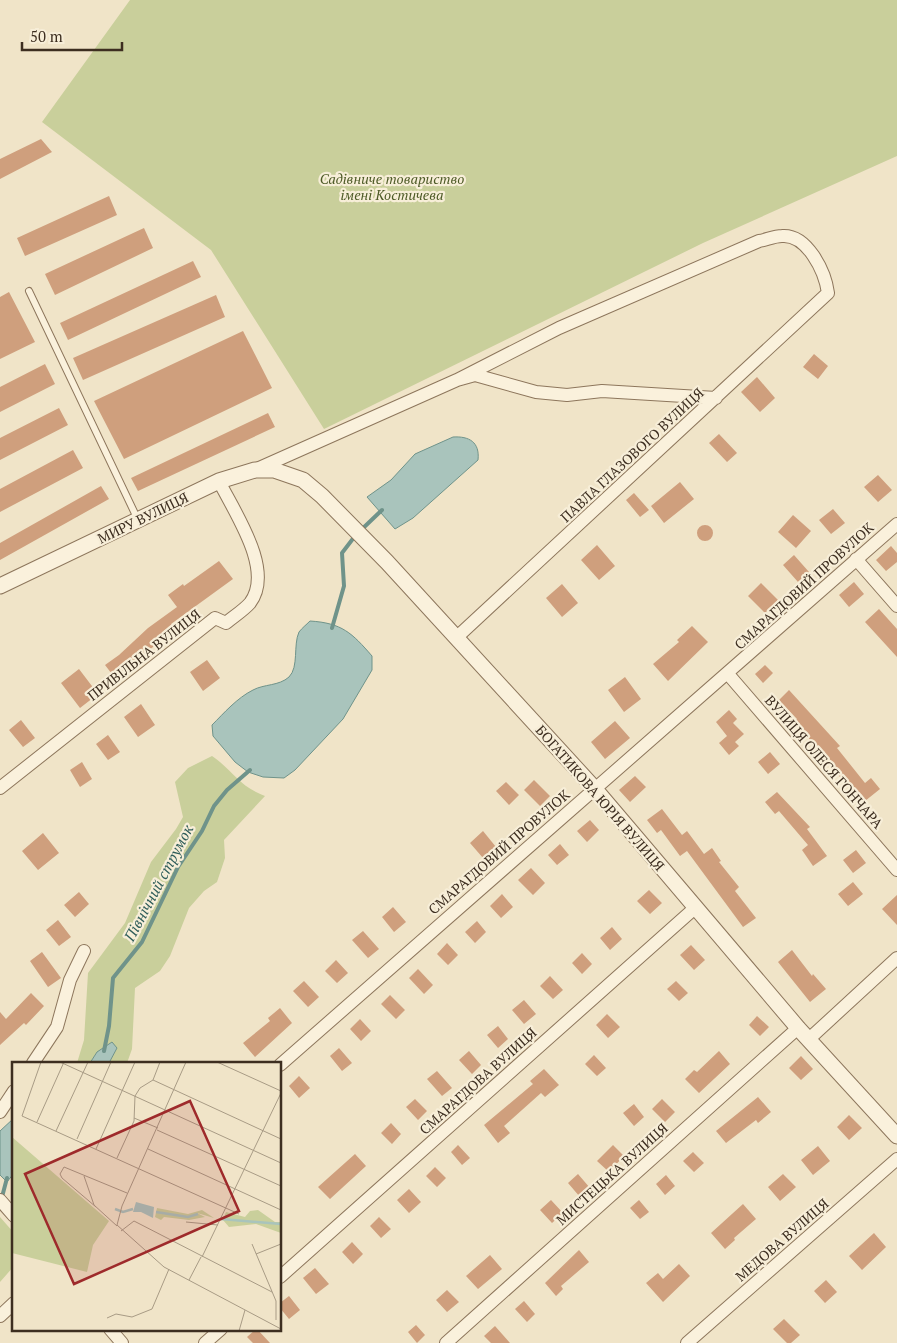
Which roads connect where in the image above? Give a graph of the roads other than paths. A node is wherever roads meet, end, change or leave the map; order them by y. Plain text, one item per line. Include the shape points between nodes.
1 (29, 291) dead end
2 (457, 380) junction
3 (716, 398) junction
4 (255, 470) junction
5 (290, 475) joint
6 (219, 481) junction
7 (138, 521) junction
8 (897, 524) edge
9 (856, 559) junction
10 (0, 586) edge
11 (897, 606) edge
12 (456, 638) junction
13 (728, 674) junction
14 (0, 788) edge
15 (595, 789) junction
16 (897, 870) edge
17 (696, 908) junction
18 (84, 951) dead end
19 (897, 958) edge
20 (798, 1028) junction
21 (809, 1040) junction
22 (34, 1062) edge
23 (281, 1064) edge
24 (12, 1094) edge
25 (0, 1112) edge
26 (897, 1136) edge
27 (897, 1159) edge
28 (0, 1200) edge
29 (12, 1214) edge
30 (281, 1276) edge
31 (12, 1305) edge
32 (0, 1316) edge
33 (111, 1330) edge
34 (220, 1330) edge
35 (122, 1343) edge
36 (205, 1343) edge
37 (446, 1343) edge
38 (687, 1343) edge

1 - 7 lane
2 - 3 street via 475,376 536,392 567,395 622,391
2 - 3 street, ПАВЛА ГЛАЗОВОГО ВУЛИЦЯ via 559,328 758,241 782,236 794,238 805,246 817,263 828,293
2 - 4 street
3 - 12 street, ПАВЛА ГЛАЗОВОГО ВУЛИЦЯ
4 - 5 street, МИРУ ВУЛИЦЯ via 274,470
4 - 6 street, МИРУ ВУЛИЦЯ
5 - 12 street, БОГАТИКОВА ЮРІЯ ВУЛИЦЯ via 303,480 322,496
6 - 7 street, МИРУ ВУЛИЦЯ
6 - 14 street, ПРИВІЛЬНА ВУЛИЦЯ via 258,560 259,581 250,603 226,623 215,618
7 - 10 street, МИРУ ВУЛИЦЯ
8 - 9 street, СМАРАГДОВИЙ ПРОВУЛОК
9 - 11 street
9 - 13 street, СМАРАГДОВИЙ ПРОВУЛОК
12 - 15 street, БОГАТИКОВА ЮРІЯ ВУЛИЦЯ
13 - 15 street, СМАРАГДОВИЙ ПРОВУЛОК
13 - 16 street, ВУЛИЦЯ ОЛЕСЯ ГОНЧАРА
15 - 17 street, БОГАТИКОВА ЮРІЯ ВУЛИЦЯ
15 - 23 street, СМАРАГДОВИЙ ПРОВУЛОК
17 - 20 street, БОГАТИКОВА ЮРІЯ ВУЛИЦЯ
17 - 30 street, СМАРАГДОВА ВУЛИЦЯ
18 - 22 street via 70,980 57,1027
19 - 21 street
20 - 21 street, БОГАТИКОВА ЮРІЯ ВУЛИЦЯ
20 - 37 street, МИСТЕЦЬКА ВУЛИЦЯ
21 - 26 street, БОГАТИКОВА ЮРІЯ ВУЛИЦЯ
24 - 25 street
27 - 38 street, МЕДОВА ВУЛИЦЯ
28 - 29 street
31 - 32 street
33 - 35 street
34 - 36 street

